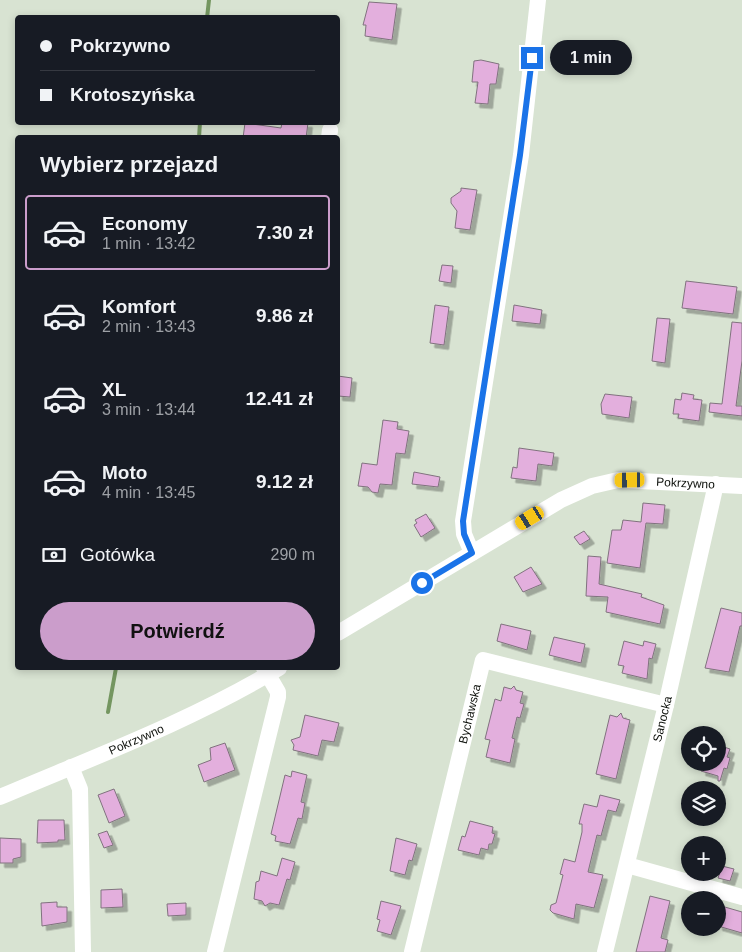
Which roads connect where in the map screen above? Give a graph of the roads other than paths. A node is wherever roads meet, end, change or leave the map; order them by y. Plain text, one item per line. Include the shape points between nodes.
1 (538, 0) edge
2 (716, 484) junction
3 (742, 486) edge
4 (472, 553) junction
5 (340, 632) edge
6 (270, 670) edge
7 (666, 705) junction
8 (71, 766) junction
9 (0, 797) edge
10 (627, 865) junction
11 (742, 897) edge
12 (83, 952) edge
13 (216, 952) edge
14 (412, 952) edge
15 (605, 952) edge

1 - 4 street via 520,155 463,521 464,534
2 - 3 street, Pokrzywno
2 - 4 street, Pokrzywno via 603,482 561,500
2 - 7 street, Sanocka
4 - 5 street, Pokrzywno
6 - 8 street, Pokrzywno via 182,719
6 - 13 street, Pokrzywno via 278,697
7 - 10 street, Sanocka
7 - 14 street, Bychawska via 483,660
8 - 9 street, Pokrzywno
8 - 12 street via 80,789
10 - 11 street
10 - 15 street, Sanocka

